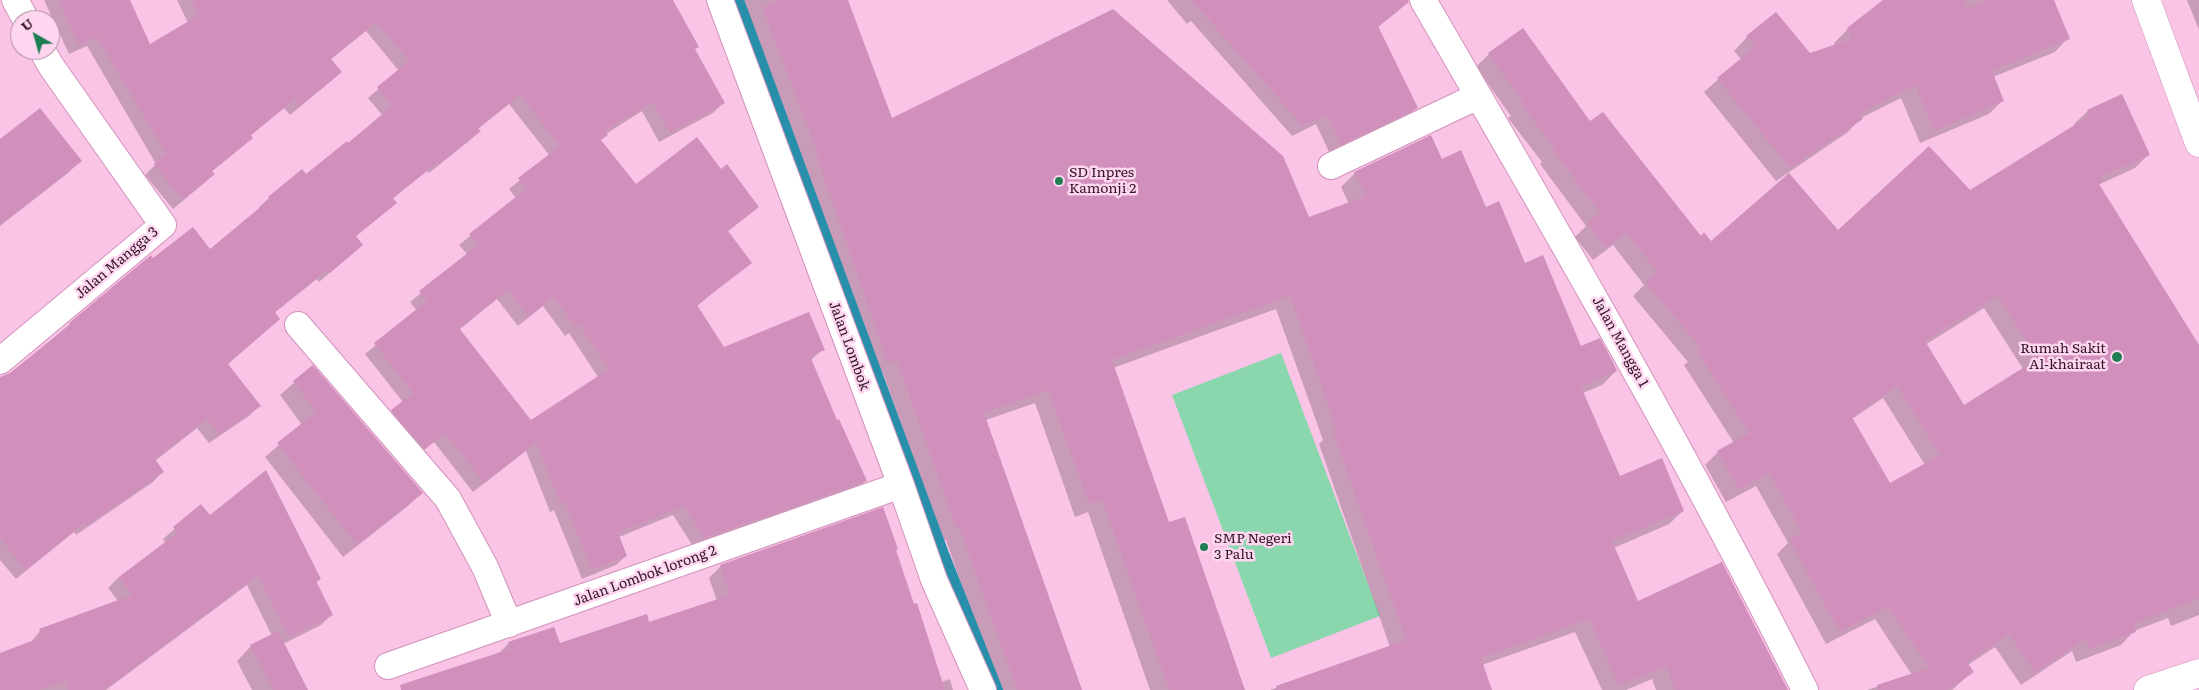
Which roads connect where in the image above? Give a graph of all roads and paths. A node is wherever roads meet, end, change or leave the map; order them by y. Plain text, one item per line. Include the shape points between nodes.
1 (721, 0) edge
2 (1423, 0) edge
3 (2146, 0) edge
4 (48, 60) edge
5 (1478, 96) junction
6 (2199, 143) edge
7 (1331, 166) dead end
8 (298, 325) dead end
9 (0, 361) edge
10 (901, 485) junction
11 (509, 624) junction
12 (388, 666) dead end
13 (2199, 673) edge
14 (983, 690) edge
15 (1805, 690) edge
16 (2148, 690) edge

1 - 10 street, Jalan Lombok
2 - 5 street, Jalan Mangga 1
3 - 6 main road
4 - 9 street, Jalan Mangga 3 via 163,225
5 - 7 street
5 - 15 street, Jalan Mangga 1 via 1600,305 1756,592
8 - 11 street via 448,499 485,567
10 - 11 street, Jalan Lombok lorong 2
10 - 14 street, Jalan Lombok via 934,580
11 - 12 street, Jalan Lombok lorong 2
13 - 16 main road

